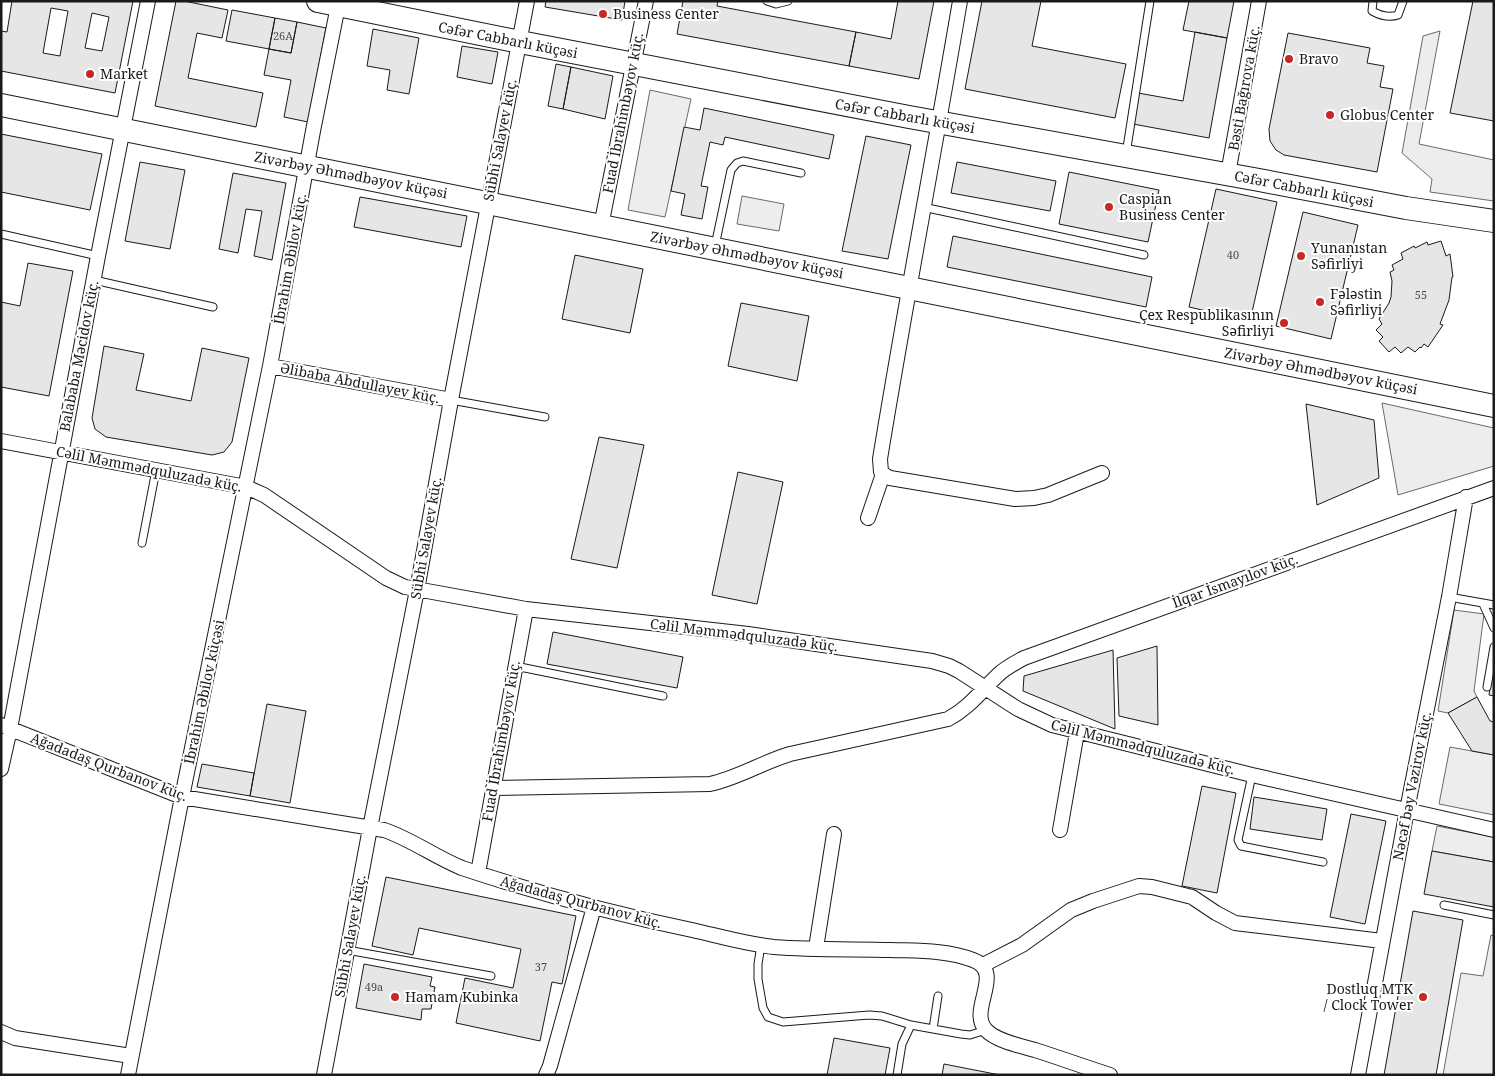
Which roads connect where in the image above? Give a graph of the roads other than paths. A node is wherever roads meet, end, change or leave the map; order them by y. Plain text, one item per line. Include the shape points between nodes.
1 (148, 1) edge
2 (527, 1) edge
3 (646, 1) edge
4 (767, 1) edge
5 (788, 1) edge
6 (960, 1) edge
7 (1150, 1) edge
8 (1259, 1) edge
9 (1373, 1) edge
10 (1403, 1) edge
11 (332, 3) edge
12 (520, 42) junction
13 (633, 64) junction
14 (1, 104) edge
15 (939, 122) junction
16 (123, 129) junction
17 (1125, 156) junction
18 (307, 166) junction
19 (801, 173) dead end
20 (1228, 174) junction
21 (488, 203) junction
22 (924, 207) junction
23 (1494, 222) edge
24 (601, 226) junction
25 (1, 234) edge
26 (715, 249) junction
27 (1144, 255) dead end
28 (98, 256) junction
29 (94, 280) junction
30 (908, 288) junction
31 (213, 307) dead end
32 (270, 366) junction
33 (450, 400) junction
34 (1494, 406) edge
35 (545, 417) dead end
36 (1, 441) edge
37 (61, 452) junction
38 (156, 469) junction
39 (1102, 473) dead end
40 (883, 474) junction
41 (246, 487) junction
42 (1494, 488) edge
43 (1466, 497) junction
44 (868, 518) dead end
45 (142, 543) dead end
46 (418, 590) junction
47 (1449, 597) junction
48 (1483, 604) junction
49 (1494, 605) edge
50 (526, 609) junction
51 (1494, 628) edge
52 (1494, 647) edge
53 (515, 666) junction
54 (1487, 687) dead end
55 (986, 688) junction
56 (663, 696) dead end
57 (6, 727) edge
58 (1077, 732) junction
59 (1, 769) edge
60 (1252, 775) junction
61 (493, 788) junction
62 (182, 797) junction
63 (1406, 810) junction
64 (370, 828) junction
65 (1060, 830) dead end
66 (1494, 830) edge
67 (834, 834) dead end
68 (1323, 862) dead end
69 (478, 873) junction
70 (1444, 905) dead end
71 (594, 907) junction
72 (1494, 915) edge
73 (1382, 941) junction
74 (761, 945) junction
75 (816, 948) junction
76 (347, 950) junction
77 (983, 965) junction
78 (492, 976) dead end
79 (938, 996) dead end
80 (911, 1025) junction
81 (933, 1029) junction
82 (986, 1030) junction
83 (1, 1032) edge
84 (131, 1056) junction
85 (128, 1075) edge
86 (324, 1075) edge
87 (546, 1075) edge
88 (897, 1075) edge
89 (1110, 1075) edge
90 (1358, 1075) edge

1 - 16 street, Balababa Məcidov küç.
2 - 12 street, Sübhi Salayev küç.
3 - 13 street, Fuad İbrahimbəyov küç.
4 - 5 lane via 776,4
6 - 15 street
7 - 17 lane
8 - 20 street, Bəsti Bağırova küç.
9 - 10 lane via 1372,11 1391,17 1398,15
11 - 12 main road, Cəfər Cabbarlı küçəsi
11 - 18 street, İbrahim Əbilov küç.
12 - 13 main road, Cəfər Cabbarlı küçəsi
12 - 21 street, Sübhi Salayev küç.
13 - 15 main road, Cəfər Cabbarlı küçəsi
13 - 24 street, Fuad İbrahimbəyov küç.
14 - 16 main road, Zivərbəy Əhmədbəyov küçəsi
15 - 17 main road, Cəfər Cabbarlı küçəsi
15 - 22 street
16 - 18 main road, Zivərbəy Əhmədbəyov küçəsi
16 - 28 street, Balababa Məcidov küç.
17 - 20 main road, Cəfər Cabbarlı küçəsi
18 - 21 main road, Zivərbəy Əhmədbəyov küçəsi
18 - 32 street, İbrahim Əbilov küç.
19 - 26 lane via 743,161 737,163 731,170
20 - 23 main road, Cəfər Cabbarlı küçəsi
21 - 24 main road, Zivərbəy Əhmədbəyov küçəsi
21 - 33 street, Sübhi Salayev küç.
22 - 27 lane
22 - 30 street
24 - 26 main road, Zivərbəy Əhmədbəyov küçəsi
25 - 28 lane
26 - 30 main road, Zivərbəy Əhmədbəyov küçəsi
28 - 29 street, Balababa Məcidov küç.
29 - 31 lane
29 - 37 street, Balababa Məcidov küç.
30 - 34 main road, Zivərbəy Əhmədbəyov küçəsi
30 - 40 street via 880,459
32 - 33 street, Əlibaba Abdullayev küç.
32 - 41 street, İbrahim Əbilov küç.
33 - 35 lane
33 - 46 street, Sübhi Salayev küç.
36 - 37 street, Cəlil Məmmədquluzadə küç.
37 - 38 street, Cəlil Məmmədquluzadə küç.
37 - 57 street, Balababa Məcidov küç.
38 - 41 street, Cəlil Məmmədquluzadə küç.
38 - 45 lane
39 - 40 street via 1048,495 1015,499
40 - 44 street
41 - 46 street, Cəlil Məmmədquluzadə küç. via 264,495 386,578
41 - 62 street, İbrahim Əbilov küçəsi
42 - 43 street, İlqar İsmayılov küç.
43 - 47 street, Nəcəf bəy Vəzirov küç.
43 - 55 street, İlqar İsmayılov küç. via 1024,658 998,674
46 - 50 street, Cəlil Məmmədquluzadə küç.
46 - 64 street, Sübhi Salayev küç.
47 - 48 lane
47 - 63 street, Nəcəf bəy Vəzirov küç.
48 - 49 lane
48 - 51 lane
50 - 53 street, Fuad İbrahimbəyov küç.
50 - 55 street, Cəlil Məmmədquluzadə küç. via 748,634 932,661 949,666
52 - 54 lane
53 - 56 lane
53 - 61 street, Fuad İbrahimbəyov küç.
55 - 58 street, Cəlil Məmmədquluzadə küç. via 1034,717
55 - 61 street, İlqar İsmayılov küç. via 960,713 948,718 790,754 710,784
57 - 59 street, Balababa Məcidov küç.
57 - 62 street, Ağadadaş Qurbanov küç.
58 - 60 street, Cəlil Məmmədquluzadə küç.
58 - 65 street
60 - 63 street, Cəlil Məmmədquluzadə küç.
60 - 68 lane via 1238,840 1241,846
61 - 69 street, Fuad İbrahimbəyov küç.
62 - 64 street, Ağadadaş Qurbanov küç.
62 - 84 street, İbrahim Əbilov küçəsi
63 - 66 street, Cəlil Məmmədquluzadə küç.
63 - 73 street, Nəcəf bəy Vəzirov küç.
64 - 69 street, Ağadadaş Qurbanov küç. via 399,835 450,863
64 - 76 street, Sübhi Salayev küç.
67 - 75 street
69 - 71 street, Ağadadaş Qurbanov küç.
70 - 72 lane
71 - 74 street, Ağadadaş Qurbanov küç.
71 - 87 street
73 - 77 street via 1235,923 1192,897 1139,886 1071,910 1022,945
73 - 90 street, Nəcəf bəy Vəzirov küç.
74 - 75 street, Ağadadaş Qurbanov küç.
74 - 80 lane via 758,979 763,1008 768,1017 783,1022 869,1015
75 - 77 street, Ağadadaş Qurbanov küç. via 930,951 963,957
76 - 78 lane
76 - 86 street, Sübhi Salayev küç.
77 - 82 street via 987,977 980,1013 981,1024
79 - 81 lane
80 - 81 lane
80 - 88 lane via 902,1044
81 - 82 lane via 970,1035
82 - 89 street via 1011,1043
83 - 84 street via 15,1038
84 - 85 street, İbrahim Əbilov küçəsi

